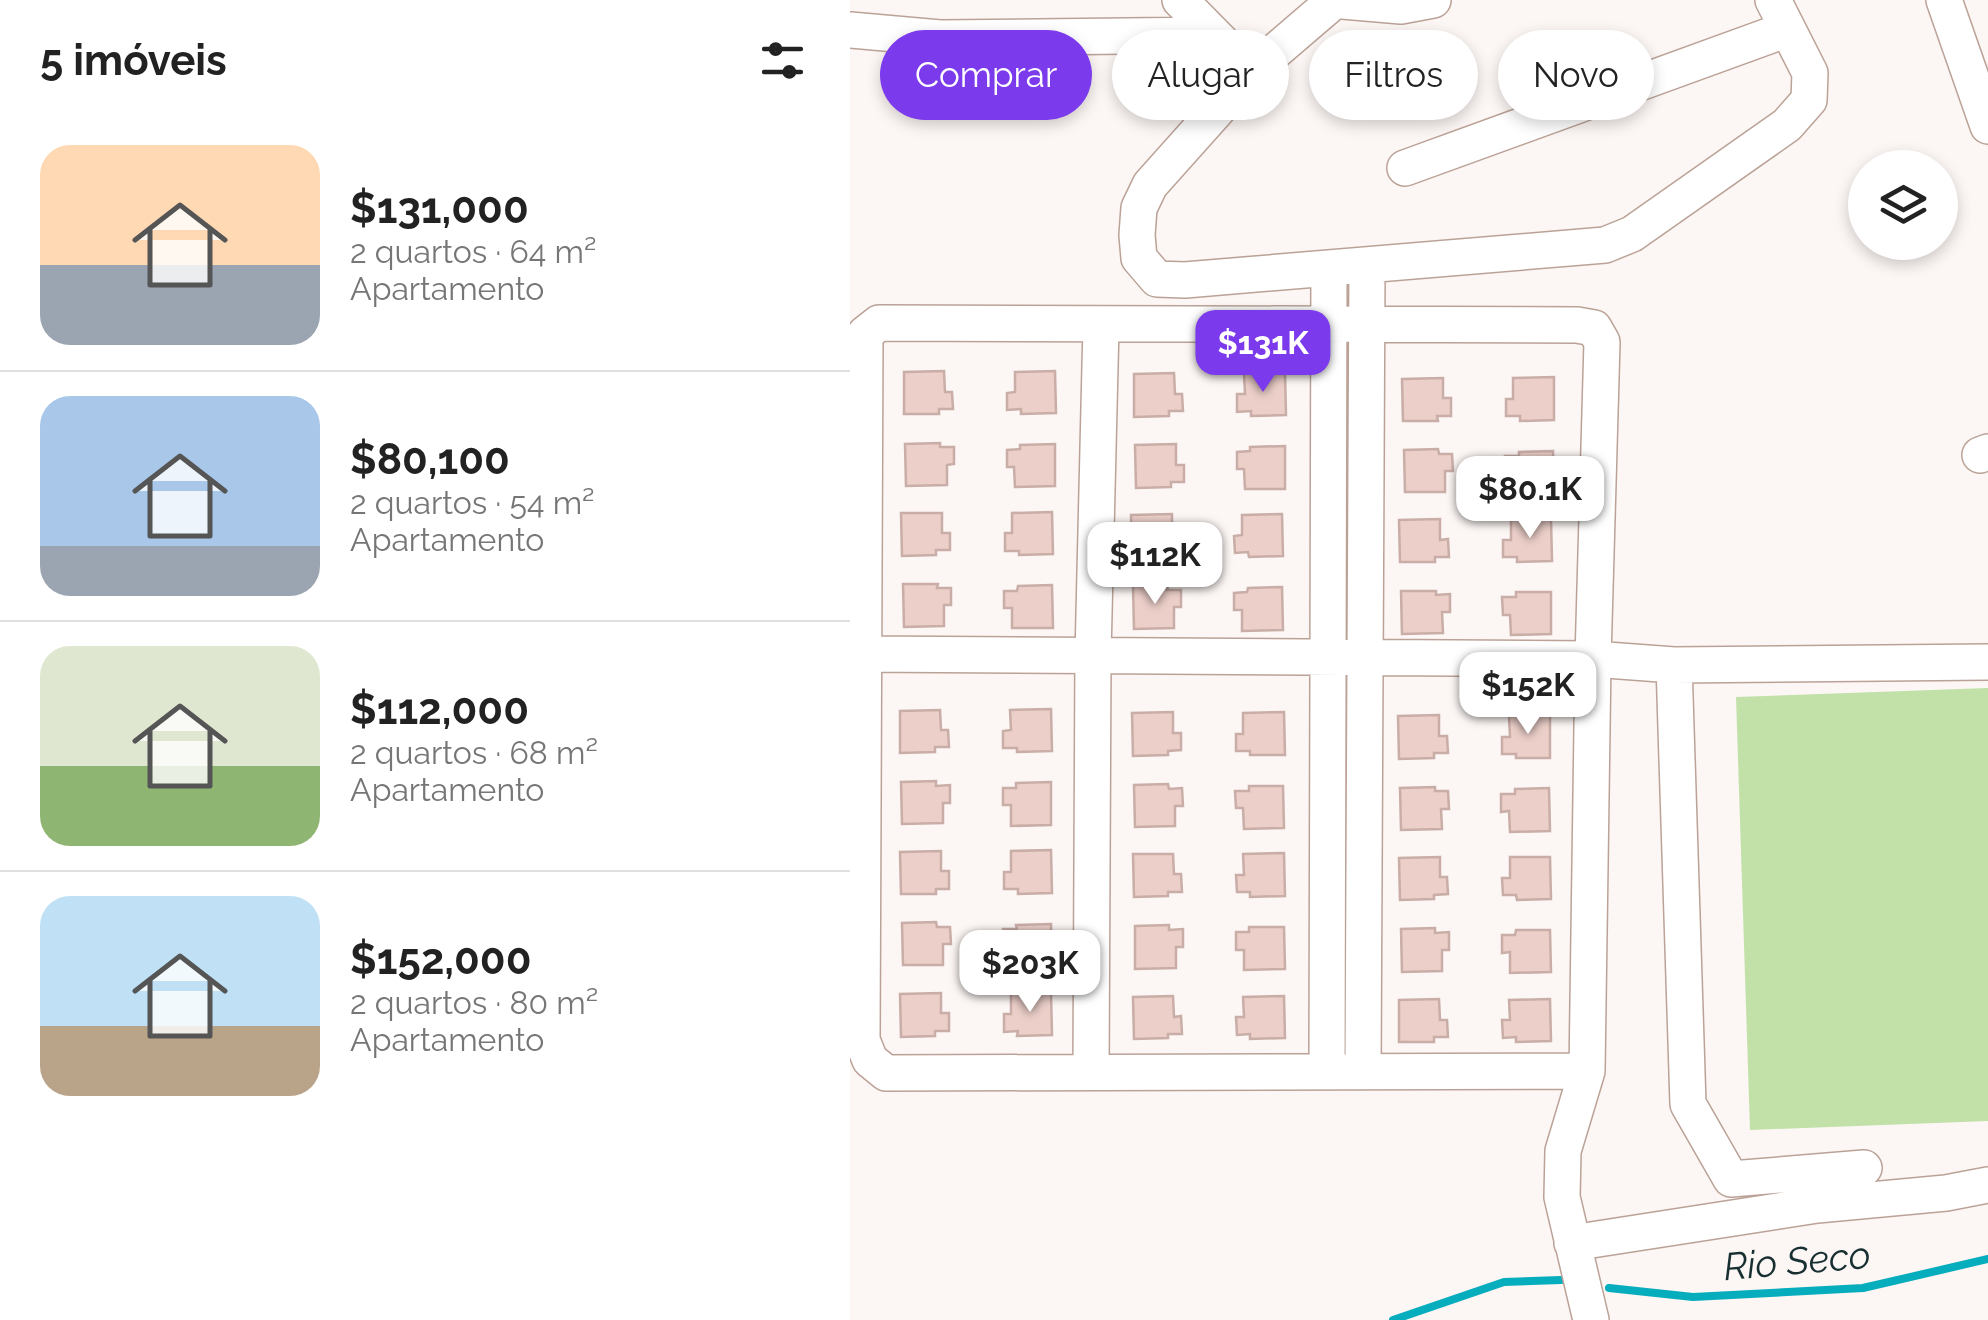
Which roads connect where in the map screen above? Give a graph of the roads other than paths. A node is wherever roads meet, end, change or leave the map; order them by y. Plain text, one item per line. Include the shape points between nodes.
1 (1180, 0) edge
2 (1433, 0) edge
3 (1944, 0) edge
4 (1333, 1) edge
5 (1779, 15) edge
6 (850, 30) edge
7 (1209, 30) edge
8 (1112, 36) edge
9 (1289, 39) edge
10 (1208, 120) edge
11 (1988, 126) edge
12 (1405, 168) dead end
13 (1366, 266) junction
14 (1329, 268) junction
15 (1100, 325) junction
16 (1328, 325) junction
17 (1366, 326) junction
18 (863, 654) junction
19 (1093, 656) junction
20 (1328, 657) junction
21 (1365, 658) junction
22 (1592, 659) junction
23 (1988, 662) edge
24 (1674, 665) junction
25 (1587, 1071) junction
26 (1091, 1072) junction
27 (1327, 1072) junction
28 (1363, 1072) junction
29 (1864, 1168) dead end
30 (1988, 1185) edge
31 (1574, 1254) junction
32 (1588, 1310) edge

1 - 7 street
2 - 4 street via 1401,6
3 - 11 street
4 - 9 street
5 - 12 street
5 - 13 street via 1810,73 1809,100 1788,125 1632,234 1604,245
6 - 8 street via 940,38
10 - 14 street via 1150,185 1139,208 1139,258 1158,278 1184,280
13 - 14 street
13 - 17 street
14 - 16 street
15 - 16 street
15 - 18 street via 878,323 864,334
15 - 19 street
16 - 17 street
16 - 20 street
17 - 21 street
17 - 22 street via 1594,328 1602,342
18 - 19 street
18 - 26 street via 862,1040 870,1060 886,1073
19 - 20 street
19 - 26 street
20 - 21 street
20 - 27 street
21 - 22 street
21 - 28 street
22 - 24 street
22 - 25 street
23 - 24 street
24 - 29 street via 1688,1104 1731,1178
25 - 28 street
25 - 31 street via 1563,1151 1562,1197
26 - 27 street
27 - 28 street
30 - 31 street via 1818,1205
31 - 32 street

